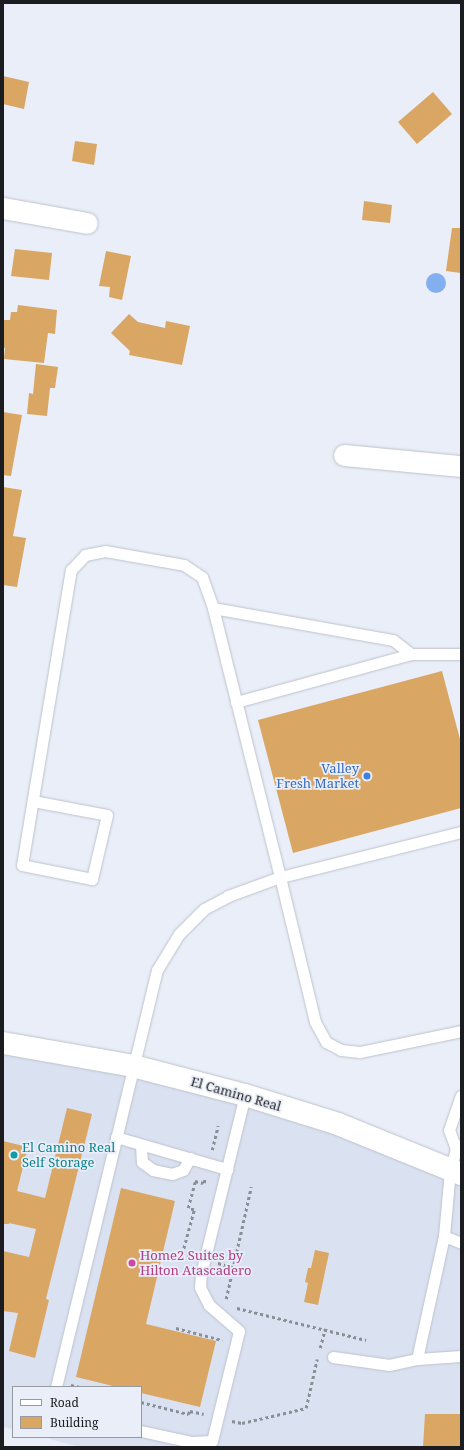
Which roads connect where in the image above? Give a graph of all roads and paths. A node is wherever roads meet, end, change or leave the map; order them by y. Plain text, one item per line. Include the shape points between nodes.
1 (3, 208) edge
2 (87, 223) dead end
3 (344, 455) dead end
4 (461, 466) edge
5 (213, 608) junction
6 (411, 654) junction
7 (461, 654) edge
8 (236, 702) junction
9 (33, 801) junction
10 (461, 832) edge
11 (280, 877) junction
12 (461, 1031) edge
13 (3, 1043) edge
14 (133, 1066) junction
15 (245, 1095) junction
16 (461, 1096) edge
17 (116, 1138) junction
18 (142, 1144) junction
19 (459, 1147) edge
20 (190, 1158) junction
21 (227, 1169) junction
22 (455, 1172) edge
23 (251, 1187) dead end
24 (444, 1236) junction
25 (461, 1243) edge
26 (225, 1303) dead end
27 (230, 1307) dead end
28 (176, 1328) dead end
29 (325, 1329) junction
30 (366, 1340) dead end
31 (221, 1348) dead end
32 (461, 1356) edge
33 (333, 1357) dead end
34 (417, 1359) junction
35 (56, 1386) edge
36 (142, 1402) edge
37 (207, 1407) dead end
38 (205, 1414) junction
39 (217, 1417) junction
40 (142, 1431) edge

1 - 2 street
3 - 4 street
5 - 6 lane via 393,640
5 - 8 lane
5 - 9 lane via 202,577 184,565 105,551 85,555 80,560 72,570
6 - 7 lane
6 - 8 lane
8 - 11 lane
9 - 9 lane via 22,865 92,879 107,815
10 - 11 lane
11 - 12 lane via 315,1022 326,1042 341,1050 360,1052
11 - 14 lane via 228,896 204,909 179,934 157,970
13 - 14 main road, El Camino Real
14 - 15 main road, El Camino Real
14 - 17 lane
15 - 21 lane
15 - 22 main road, El Camino Real via 338,1124
16 - 19 lane via 449,1130
17 - 18 lane
17 - 35 lane
18 - 20 lane
18 - 20 lane via 142,1162 153,1170 172,1174 183,1170
19 - 22 lane
20 - 21 lane
21 - 39 lane via 200,1281 200,1287 209,1305 239,1331
22 - 24 lane
23 - 26 path
24 - 25 lane
24 - 34 lane
27 - 29 path
28 - 31 path via 223,1340
29 - 30 path
29 - 39 path via 306,1408 242,1423
32 - 34 lane
33 - 34 lane via 390,1365
36 - 38 path via 188,1414 190,1411
37 - 38 path
38 - 39 path
39 - 40 lane via 212,1441 191,1442

